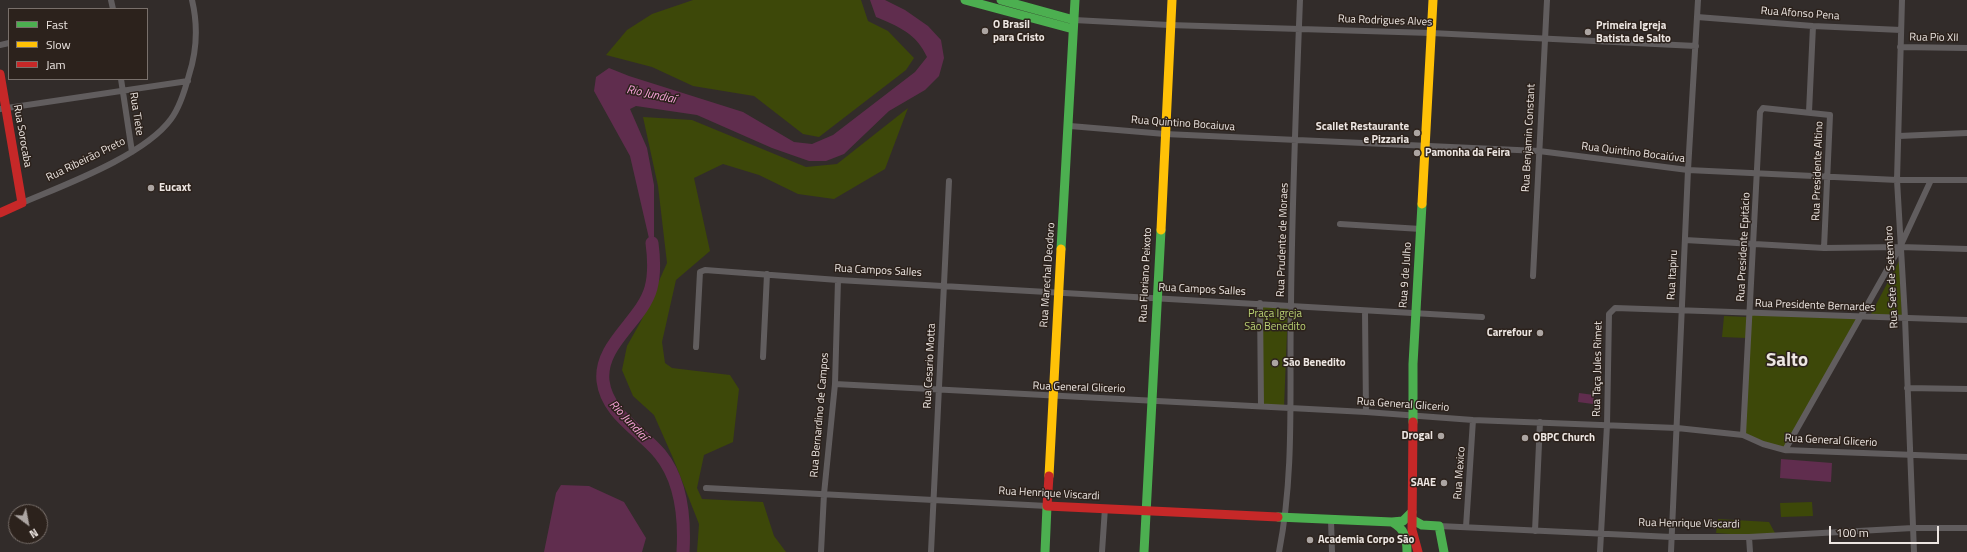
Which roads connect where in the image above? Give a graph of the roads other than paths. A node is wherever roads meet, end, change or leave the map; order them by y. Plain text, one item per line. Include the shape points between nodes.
1 (192, 0) edge
2 (965, 0) edge
3 (1001, 0) edge
4 (1075, 0) edge
5 (1172, 0) edge
6 (1300, 0) edge
7 (1433, 0) edge
8 (1547, 0) edge
9 (1698, 0) edge
10 (1902, 0) edge
11 (1697, 17) junction
12 (1073, 25) junction
13 (1169, 25) junction
14 (1813, 26) junction
15 (1299, 28) junction
16 (1901, 30) junction
17 (1432, 33) junction
18 (1544, 38) junction
19 (1696, 46) junction
20 (1900, 47) junction
21 (1967, 48) edge
22 (0, 74) edge
23 (121, 80) edge
24 (188, 81) junction
25 (122, 90) junction
26 (2, 108) edge
27 (1809, 112) junction
28 (1070, 126) junction
29 (1967, 133) edge
30 (1165, 134) junction
31 (1899, 136) junction
32 (1296, 140) junction
33 (1426, 146) junction
34 (1539, 151) junction
35 (132, 152) junction
36 (1688, 170) junction
37 (1758, 173) junction
38 (1828, 177) junction
39 (1897, 180) junction
40 (1931, 180) junction
41 (1967, 180) edge
42 (949, 181) dead end
43 (22, 203) junction
44 (0, 213) edge
45 (1340, 224) dead end
46 (1421, 229) junction
47 (1685, 240) junction
48 (1754, 244) junction
49 (1900, 247) junction
50 (1824, 248) junction
51 (1967, 249) edge
52 (767, 274) junction
53 (1533, 276) dead end
54 (838, 280) junction
55 (944, 285) junction
56 (1059, 293) junction
57 (1157, 297) junction
58 (1260, 303) junction
59 (1291, 306) junction
60 (1616, 308) joint
61 (1366, 311) junction
62 (1681, 311) junction
63 (1416, 313) junction
64 (1750, 314) junction
65 (1482, 317) dead end
66 (1859, 317) junction
67 (1905, 318) junction
68 (1967, 320) edge
69 (696, 347) dead end
70 (763, 357) dead end
71 (834, 384) junction
72 (1908, 388) junction
73 (1967, 389) edge
74 (938, 391) junction
75 (1053, 397) junction
76 (1153, 401) junction
77 (1261, 406) junction
78 (1292, 408) junction
79 (1366, 412) junction
80 (1413, 415) junction
81 (1473, 420) junction
82 (1540, 422) junction
83 (1607, 425) junction
84 (1677, 428) junction
85 (1743, 435) junction
86 (1785, 450) junction
87 (1910, 455) junction
88 (1967, 457) edge
89 (706, 488) dead end
90 (824, 494) junction
91 (933, 500) junction
92 (1047, 506) junction
93 (1105, 508) junction
94 (1145, 510) junction
95 (1412, 516) junction
96 (1286, 517) junction
97 (1331, 520) junction
98 (1392, 522) junction
99 (1423, 525) junction
100 (1439, 526) junction
101 (1466, 527) junction
102 (1913, 528) junction
103 (1967, 528) edge
104 (1535, 531) junction
105 (1409, 533) junction
106 (1600, 534) junction
107 (1672, 537) junction
108 (1749, 537) junction
109 (821, 552) edge
110 (931, 552) edge
111 (1045, 552) edge
112 (1102, 552) edge
113 (1144, 552) edge
114 (1279, 552) edge
115 (1332, 552) edge
116 (1407, 552) edge
117 (1418, 552) edge
118 (1444, 552) edge
119 (1600, 552) edge
120 (1671, 552) edge
121 (1750, 552) edge
122 (1914, 552) edge

1 - 24 street, Rua Ribeirão Preto via 197,36
2 - 12 main road
3 - 12 main road
4 - 12 main road, Rua Marechal Deodoro
5 - 13 main road, Rua Floriano Peixoto
6 - 15 street, Rua Prudente de Moraes
7 - 17 main road, Rua 9 de Julho
8 - 18 street, Rua Benjamin Constant
9 - 11 street, Rua Itapiru
10 - 16 street, Rua Sete de Setembro
11 - 14 street, Rua Afonso Pena
11 - 19 street, Rua Itapiru
12 - 13 street, Rua Rodrigues Alves
12 - 28 main road, Rua Marechal Deodoro
13 - 15 street, Rua Rodrigues Alves
13 - 30 main road, Rua Floriano Peixoto
14 - 16 street, Rua Afonso Pena
14 - 27 street
15 - 17 street, Rua Rodrigues Alves
15 - 32 street, Rua Prudente de Moraes
16 - 20 street, Rua Sete de Setembro
17 - 18 street, Rua Rodrigues Alves
17 - 33 main road, Rua 9 de Julho
18 - 19 street, Rua Rodrigues Alves
18 - 34 street, Rua Benjamin Constant
19 - 36 street, Rua Itapiru
20 - 21 street, Rua Pio XII
20 - 31 street, Rua Sete de Setembro
22 - 26 main road, Rua Sorocaba
23 - 25 street, Rua Tiete
24 - 25 street
24 - 35 street, Rua Ribeirão Preto via 178,109 170,120 154,137
25 - 26 street
25 - 35 street, Rua Tiete
26 - 43 main road, Rua Sorocaba
27 - 37 street, Rua Presidente Epitácio via 1763,108 1760,112
27 - 38 street, Rua Presidente Altino via 1830,115
28 - 30 street, Rua Quintino Bocaiuva
28 - 56 main road, Rua Marechal Deodoro
29 - 31 street
30 - 32 street, Rua Quintino Bocaiuva
30 - 57 main road, Rua Floriano Peixoto
31 - 39 street, Rua Sete de Setembro
32 - 33 street, Rua Quintino Bocaiúva
32 - 59 street, Rua Prudente de Moraes
33 - 34 street, Rua Quintino Bocaiúva
33 - 46 main road, Rua 9 de Julho
34 - 36 street, Rua Quintino Bocaiúva
34 - 53 street, Rua Benjamin Constant
35 - 43 street, Rua Ribeirão Preto
36 - 37 street, Rua Quintino Bocaiúva
36 - 47 street, Rua Itapiru
37 - 38 street, Rua Quintino Bocaiúva
37 - 48 street, Rua Presidente Epitácio
38 - 39 street, Rua Quintino Bocaiúva
38 - 50 street, Rua Presidente Altino
39 - 40 street, Rua Quintino Bocaiúva
39 - 49 street, Rua Sete de Setembro
40 - 41 street, Rua Quintino Bocaiúva
40 - 49 street
42 - 55 street, Rua Cesario Motta
43 - 44 main road, Rua Ribeirão Preto
45 - 46 street
46 - 63 main road, Rua 9 de Julho
47 - 48 street
47 - 62 street, Rua Itapiru
48 - 50 street
48 - 64 street, Rua Presidente Epitácio
49 - 50 street
49 - 51 street
49 - 66 street
49 - 67 street, Rua Sete de Setembro
52 - 54 street, Rua Campos Salles
52 - 69 street, Rua Campos Salles via 705,270 700,272
52 - 70 street
54 - 55 street, Rua Campos Salles
54 - 71 street, Rua Bernardino de Campos
55 - 56 street, Rua Campos Salles
55 - 74 street, Rua Cesario Motta
56 - 57 street, Rua Campos Salles
56 - 75 main road, Rua Marechal Deodoro
57 - 58 street, Rua Campos Salles
57 - 76 main road, Rua Floriano Peixoto
58 - 59 street, Rua Campos Salles
58 - 77 street
59 - 61 street, Rua Campos Salles
59 - 78 street, Rua Prudente de Moraes
60 - 62 street, Rua Presidente Bernardes
60 - 83 street, Rua Taça Jules Rimet via 1609,314
61 - 63 street, Rua Campos Salles
61 - 79 street
62 - 64 street, Rua Presidente Bernardes
62 - 84 street, Rua Itapiru
63 - 65 street, Rua Campos Salles
63 - 80 main road, Rua 9 de Julho
64 - 66 street, Rua Presidente Bernardes
64 - 85 street, Rua Presidente Epitácio
66 - 67 street, Rua Presidente Bernardes
66 - 86 street
67 - 68 street, Rua Presidente Bernardes
67 - 72 street, Rua Sete de Setembro
71 - 74 street, Rua General Glicerio
71 - 90 street, Rua Bernardino de Campos
72 - 73 street
72 - 87 street, Rua Sete de Setembro
74 - 75 street, Rua General Glicerio
74 - 91 street, Rua Cesario Motta
75 - 76 street, Rua General Glicerio
75 - 92 main road, Rua Marechal Deodoro
76 - 77 street, Rua General Glicerio
76 - 94 main road, Rua Floriano Peixoto
77 - 78 street, Rua General Glicerio
78 - 79 street, Rua General Glicerio
78 - 96 street, Rua Prudente de Moraes
79 - 80 street, Rua General Glicerio
80 - 81 street, Rua General Glicerio
80 - 95 main road, Rua 9 de Julho
81 - 82 street, Rua General Glicerio
81 - 101 street, Rua Mexico
82 - 83 street, Rua General Glicerio
82 - 104 street
83 - 84 street, Rua General Glicerio
83 - 106 street, Rua Taça Jules Rimet
84 - 85 street, Rua General Glicerio
84 - 107 street, Rua Itapiru
85 - 86 street, Rua General Glicerio
86 - 87 street, Rua General Glicerio
87 - 88 street, Rua General Glicerio
87 - 102 street, Rua Sete de Setembro
89 - 90 street, Rua Henrique Viscardi
90 - 91 street, Rua Henrique Viscardi
90 - 109 street, Rua Bernardino de Campos
91 - 92 street, Rua Henrique Viscardi
91 - 110 street, Rua Cesario Motta
92 - 93 main road, Rua Henrique Viscardi
92 - 111 main road, Rua Marechal Deodoro
93 - 94 main road, Rua Henrique Viscardi
93 - 112 street
94 - 96 main road, Rua Henrique Viscardi
94 - 113 main road, Rua Floriano Peixoto
95 - 98 main road via 1403,521
95 - 99 main road, Rua Henrique Viscardi via 1416,524
95 - 105 main road, Rua 9 de Julho
96 - 97 main road, Rua Henrique Viscardi
96 - 114 street, Rua Prudente de Moraes
97 - 98 main road, Rua Henrique Viscardi
97 - 115 street
98 - 105 main road, Rua 9 de Julho
99 - 100 main road, Rua Henrique Viscardi
99 - 105 main road
100 - 101 street, Rua Henrique Viscardi
100 - 118 main road
101 - 104 street, Rua Henrique Viscardi
102 - 103 street, Rua Henrique Viscardi
102 - 108 street, Rua Henrique Viscardi
102 - 122 street, Rua Sete de Setembro
104 - 106 street, Rua Henrique Viscardi
105 - 116 main road, Rua 9 de Julho
105 - 117 main road, Rua 9 de Julho
106 - 107 street, Rua Henrique Viscardi
106 - 119 street, Rua Taça Jules Rimet
107 - 108 street, Rua Henrique Viscardi
107 - 120 street, Rua Itapiru
108 - 121 street

